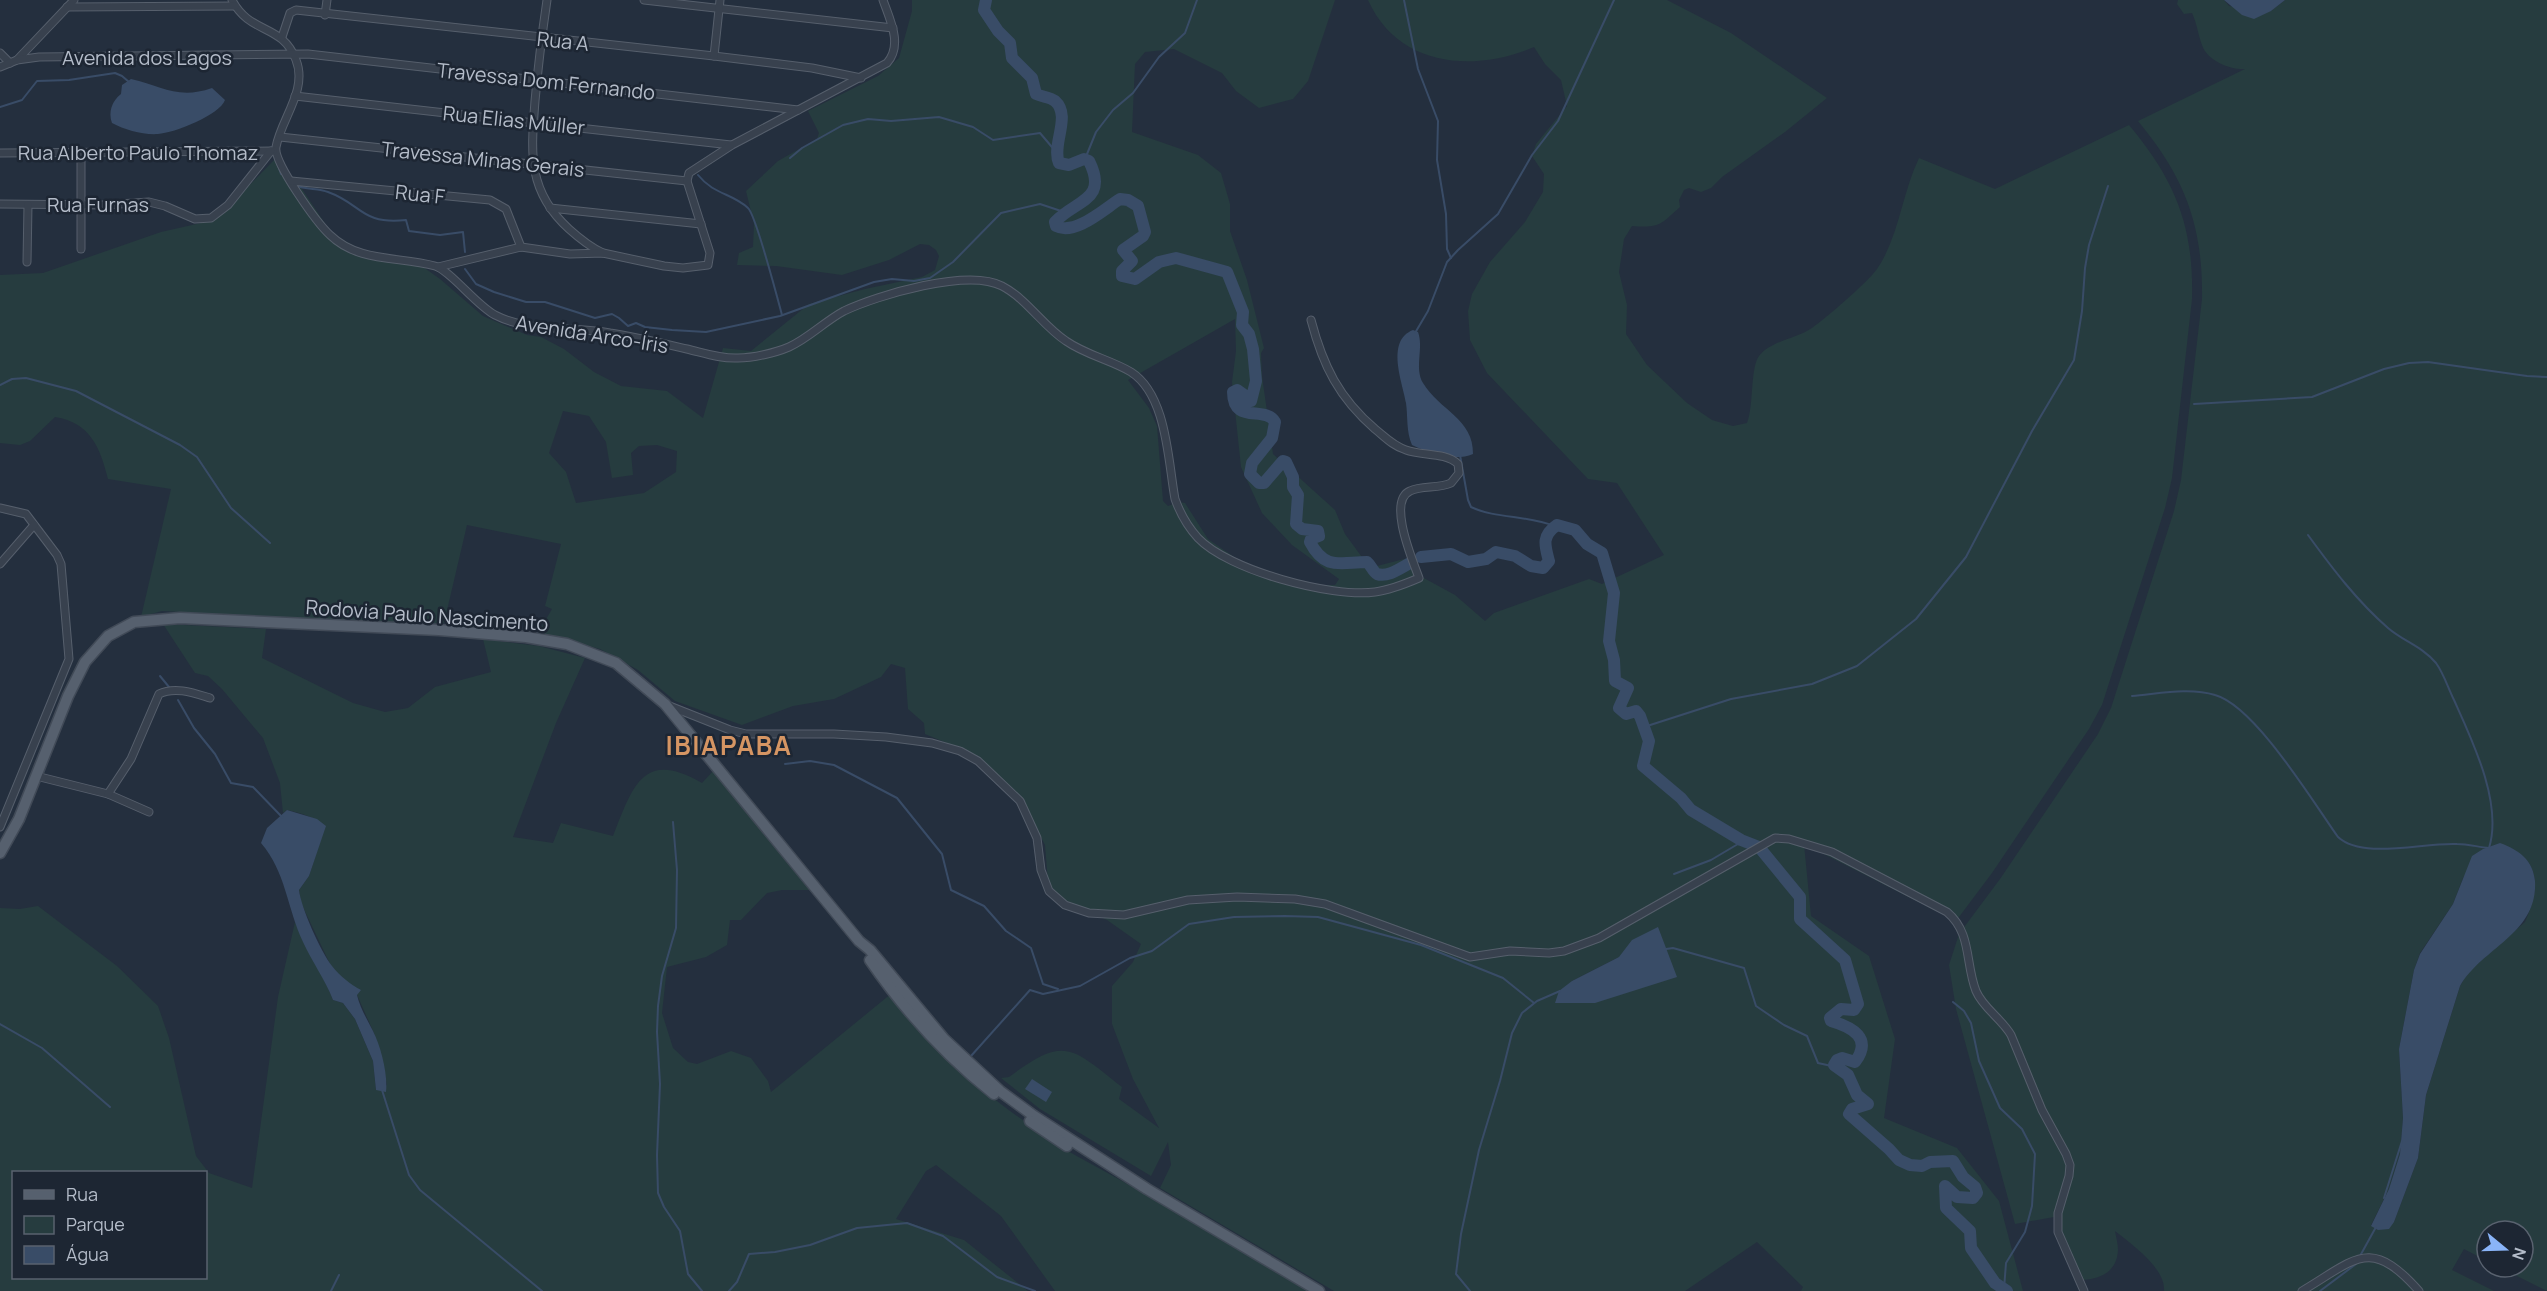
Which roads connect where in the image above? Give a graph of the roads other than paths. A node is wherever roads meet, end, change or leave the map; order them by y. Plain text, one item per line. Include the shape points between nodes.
1 (75, 0) edge
2 (327, 0) edge
3 (547, 0) edge
4 (644, 0) edge
5 (883, 0) edge
6 (234, 3) edge
7 (719, 4) edge
8 (68, 7) junction
9 (326, 15) junction
10 (893, 28) junction
11 (282, 37) junction
12 (542, 39) junction
13 (0, 53) edge
14 (295, 56) junction
15 (714, 56) junction
16 (13, 61) junction
17 (0, 67) edge
18 (861, 78) junction
19 (537, 80) junction
20 (295, 96) junction
21 (798, 110) junction
22 (534, 122) junction
23 (280, 136) junction
24 (732, 145) junction
25 (273, 151) junction
26 (0, 153) edge
27 (81, 154) junction
28 (533, 164) junction
29 (291, 181) junction
30 (687, 181) junction
31 (0, 204) edge
32 (80, 204) junction
33 (28, 205) junction
34 (550, 208) junction
35 (701, 225) junction
36 (521, 247) junction
37 (81, 249) dead end
38 (603, 253) junction
39 (27, 262) dead end
40 (438, 267) junction
41 (1311, 320) dead end
42 (0, 508) edge
43 (34, 525) junction
44 (0, 564) edge
45 (210, 698) dead end
46 (665, 704) junction
47 (37, 736) junction
48 (50, 741) junction
49 (36, 776) junction
50 (108, 794) junction
51 (149, 812) dead end
52 (0, 827) edge
53 (0, 852) edge
54 (1319, 1291) edge
55 (2084, 1291) edge
56 (2302, 1291) edge
57 (2419, 1291) edge

1 - 8 street
2 - 9 street
3 - 12 street
4 - 7 street
5 - 10 street
6 - 8 street
6 - 11 street via 256,25
7 - 10 street
7 - 15 street
8 - 16 street
9 - 11 street, Rua A via 293,10
9 - 12 street, Rua A
10 - 18 street via 895,45 891,59
11 - 14 street
12 - 15 street, Rua A
12 - 19 street
13 - 16 street
14 - 16 street, Avenida dos Lagos via 39,57
14 - 19 street, Travessa Dom Fernando via 308,54
14 - 20 street via 299,71
15 - 18 street, Rua A
16 - 17 street, Avenida dos Lagos
18 - 21 street
19 - 21 street, Travessa Dom Fernando
19 - 22 street
20 - 22 street, Rua Elias Müller
20 - 23 street
21 - 24 street
22 - 24 street, Rua Elias Müller
22 - 28 street
23 - 25 street
23 - 28 street, Travessa Minas Gerais
24 - 30 street via 692,169
25 - 27 street, Rua Alberto Paulo Thomaz
25 - 29 street
25 - 32 street, Rua Furnas via 228,205 211,218 195,219 148,202
26 - 27 street, Rua Alberto Paulo Thomaz
27 - 32 street
28 - 30 street, Travessa Minas Gerais
28 - 34 street via 541,195
29 - 36 street, Rua F via 490,200 506,209
29 - 40 street via 329,234 344,244 377,258
30 - 35 street
31 - 33 street, Rua Furnas
32 - 33 street, Rua Furnas
32 - 37 street
33 - 39 street
34 - 35 street
34 - 38 street via 576,236
35 - 38 street via 711,259 704,267 664,266
36 - 38 street via 570,254
36 - 40 street
40 - 41 street, Avenida Arco-Íris via 484,308 522,326 610,333 718,357 750,357 789,346 841,313 895,293 971,279 1002,286 1069,344 1133,373 1146,388 1160,416 1179,509 1199,539 1219,554 1270,575 1350,593 1375,592 1419,579 1404,534 1401,501 1413,490 1451,483 1459,473 1458,464 1396,446 1350,406 1329,370
42 - 43 street via 22,511
43 - 44 street
43 - 47 street via 61,564 70,655
45 - 50 street via 184,691 159,694 131,759
46 - 48 main road, Rodovia Paulo Nascimento via 616,663 543,639 439,630 156,619 121,627 96,647 77,676
46 - 54 main road, Rodovia Paulo Nascimento via 860,941 905,1008 961,1066 1048,1135 1085,1157 1116,1169
46 - 55 street via 746,734 886,736 960,751 978,760 1020,801 1036,838 1044,883 1053,897 1089,913 1124,915 1188,900 1295,898 1325,904 1470,957 1510,951 1550,953 1599,938 1775,838 1832,852 1941,908 1959,924 1968,946 1975,990 2006,1025 2070,1165 2058,1213 2058,1232
47 - 48 street
47 - 52 street
48 - 49 main road, Rodovia Paulo Nascimento
49 - 50 street
49 - 53 main road, Rodovia Paulo Nascimento
50 - 51 street
56 - 57 street via 2352,1261 2369,1256 2387,1261

